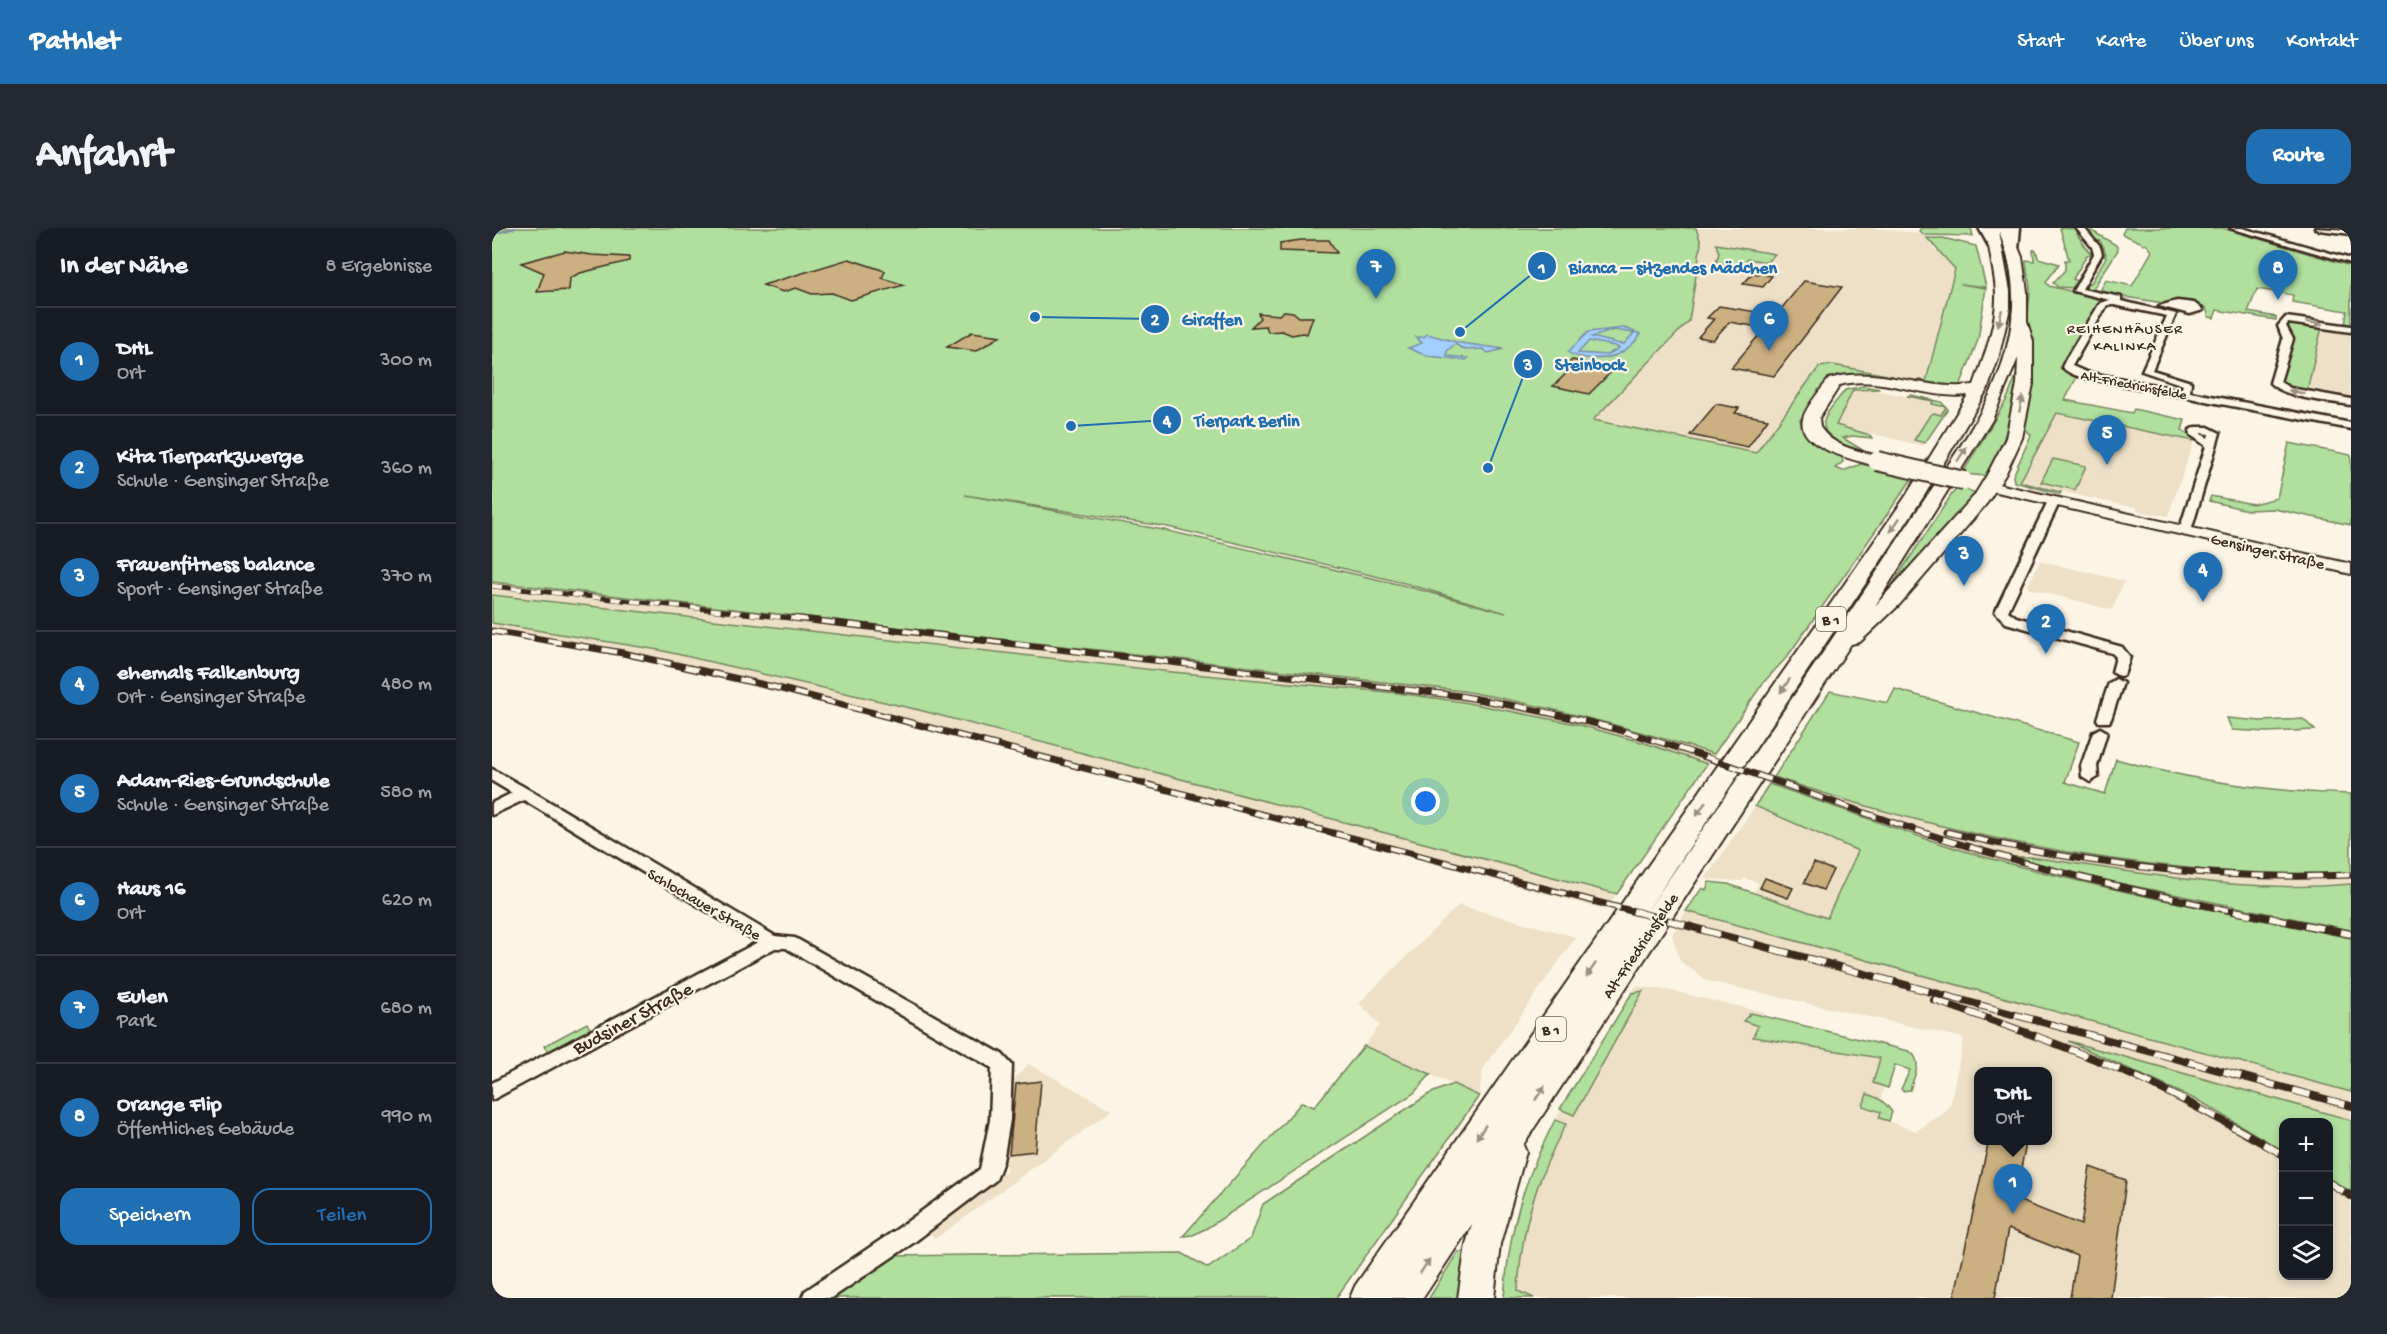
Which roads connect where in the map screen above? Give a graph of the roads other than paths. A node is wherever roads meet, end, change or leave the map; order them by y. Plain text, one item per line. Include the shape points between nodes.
1 (1985, 228) edge
2 (1993, 228) edge
3 (2004, 228) edge
4 (2014, 228) edge
5 (2079, 228) edge
6 (2234, 228) edge
7 (2319, 228) edge
8 (2351, 232) edge
9 (1994, 246) junction
10 (2014, 247) junction
11 (2351, 261) edge
12 (2171, 308) dead end
13 (2020, 322) junction
14 (2351, 329) edge
15 (1980, 388) junction
16 (1829, 391) junction
17 (2184, 394) junction
18 (2351, 402) edge
19 (1964, 417) junction
20 (2351, 426) edge
21 (2211, 445) dead end
22 (1989, 486) junction
23 (2054, 501) junction
24 (2185, 531) junction
25 (2351, 569) edge
26 (1834, 652) junction
27 (492, 774) edge
28 (2090, 777) dead end
29 (528, 795) junction
30 (492, 810) edge
31 (772, 942) junction
32 (492, 1092) edge
33 (1519, 1125) junction
34 (813, 1298) edge
35 (1368, 1298) edge
36 (1403, 1298) edge
37 (1476, 1298) edge

1 - 9 main road
2 - 9 main road, B 1
3 - 10 main road, B 1
4 - 10 main road
5 - 12 street via 2098,254 2078,291
6 - 11 street
7 - 8 street
9 -> 15 main road, B 1 via 2002,276 2003,308
10 - 13 main road, B 1
22 -> 13 main road via 2014,438 2025,384 2026,341
26 -> 13 main road, Alt-Friedrichsfelde / B 1 via 1984,420 2008,369
18 -> 14 street via 2287,390 2275,383 2288,339 2282,326 2286,320
15 - 16 main road via 1940,391 1850,378 1834,382
15 - 19 main road, B 1
16 - 19 main road via 1865,383 1930,395 1949,403
16 - 22 main road, bridge via 1810,423 1813,433 1830,445 1865,458
17 - 17 street, Alt-Friedrichsfelde via 2086,375 2067,367 2104,303 2172,314 2147,371 2188,384
17 - 20 street, Alt-Friedrichsfelde
19 -> 35 main road, Alt-Friedrichsfelde / B 1 via 1915,496
21 - 24 street
22 - 23 street, Gensinger Straße
22 - 26 main road via 1945,543 1893,600
23 - 24 street, Gensinger Straße
23 - 28 street via 2001,612 2011,620 2116,650 2123,657 2089,766
24 - 25 street, Gensinger Straße
33 -> 26 main road, Alt-Friedrichsfelde / B 1
27 - 29 street, Schlochauer Straße
29 - 30 street
29 - 31 street, Schlochauer Straße
31 - 32 street, Budsiner Straße
31 - 34 street, Schlochauer Straße via 789,942 1002,1065 994,1159 989,1174
36 -> 33 main road, Alt-Friedrichsfelde / B 1
33 - 37 main road via 1482,1244

